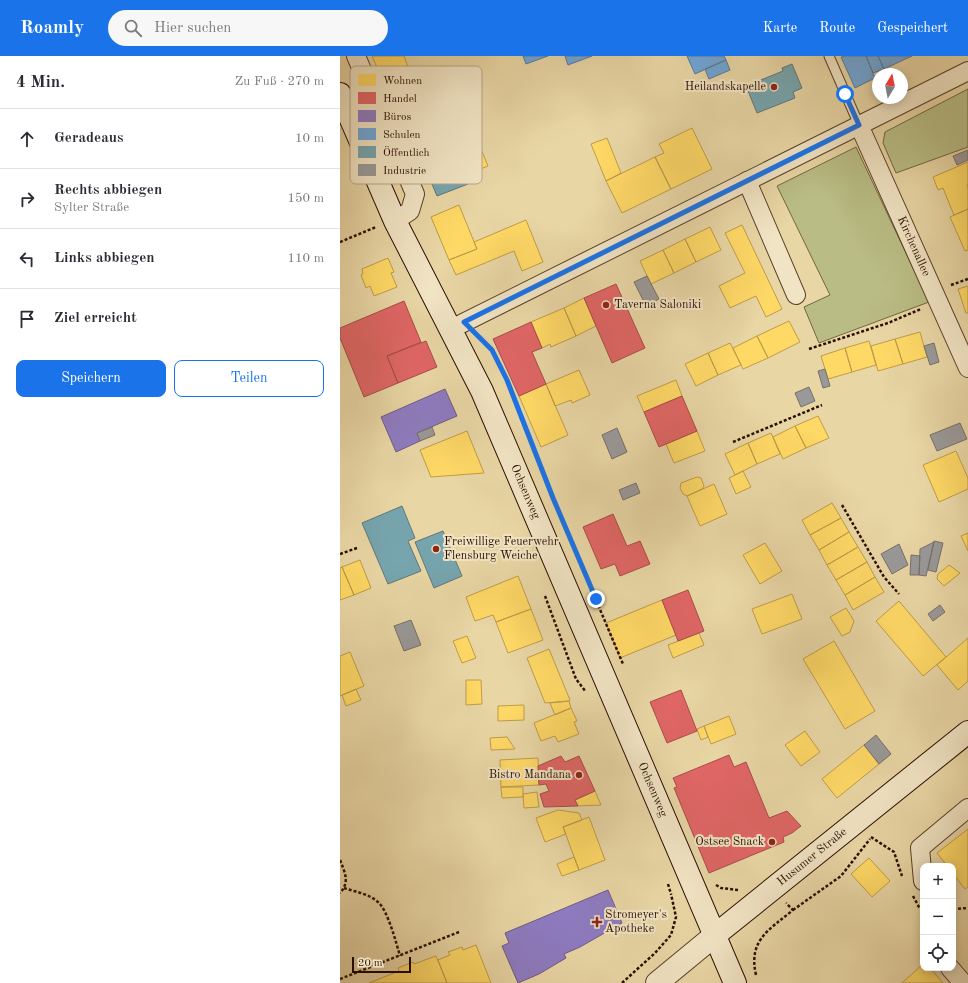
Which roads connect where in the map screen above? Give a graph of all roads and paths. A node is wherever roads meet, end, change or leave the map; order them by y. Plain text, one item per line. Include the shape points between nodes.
1 (356, 56) edge
2 (829, 56) edge
3 (360, 66) edge
4 (968, 70) edge
5 (340, 94) edge
6 (350, 120) edge
7 (859, 125) junction
8 (746, 181) junction
9 (374, 184) edge
10 (412, 184) edge
11 (389, 223) junction
12 (340, 242) edge
13 (796, 295) dead end
14 (938, 302) junction
15 (458, 326) junction
16 (809, 349) dead end
17 (968, 368) edge
18 (822, 405) dead end
19 (733, 442) dead end
20 (842, 505) dead end
21 (357, 548) dead end
22 (340, 554) edge
23 (899, 594) dead end
24 (624, 667) dead end
25 (968, 732) edge
26 (968, 808) edge
27 (858, 821) junction
28 (340, 860) edge
29 (903, 878) dead end
30 (693, 886) junction
31 (344, 888) junction
32 (774, 889) junction
33 (918, 889) edge
34 (739, 890) dead end
35 (340, 893) edge
36 (920, 908) edge
37 (968, 908) edge
38 (956, 909) edge
39 (459, 932) dead end
40 (714, 936) junction
41 (400, 956) junction
42 (953, 971) edge
43 (340, 979) edge
44 (757, 979) dead end
45 (622, 983) edge
46 (657, 983) edge
47 (735, 983) edge
48 (963, 983) edge

1 - 3 street
2 - 7 lane
4 - 7 street
5 - 6 main road, Ochsenweg
7 - 8 street
7 - 14 street, Kirchenallee
8 - 13 street
8 - 15 street
9 - 11 main road, Ochsenweg
10 - 11 street via 416,194 410,211
11 - 12 path
11 - 15 main road, Ochsenweg
14 - 16 path via 888,323
14 - 17 street, Kirchenallee
15 - 24 path via 492,350 507,380
15 - 30 main road, Ochsenweg via 482,391
18 - 19 path
20 - 23 path via 884,577
21 - 22 path
25 - 27 main road, Husumer Straße
26 - 33 street via 920,848
27 - 29 path via 871,837 894,852
27 - 32 main road, Husumer Straße
28 - 31 path via 346,877
30 - 34 path via 708,880 721,888
30 - 40 main road, Ochsenweg
30 - 45 path via 671,894 676,917 671,935
31 - 35 path
31 - 41 path via 364,894 379,903 386,913
32 - 40 main road, Husumer Straße
32 - 44 path via 793,910 763,934 755,948 754,964
33 - 36 path
37 - 38 path
39 - 41 path
40 - 46 main road, Husumer Straße
40 - 47 main road, Ochsenweg
41 - 43 path
42 - 48 street

